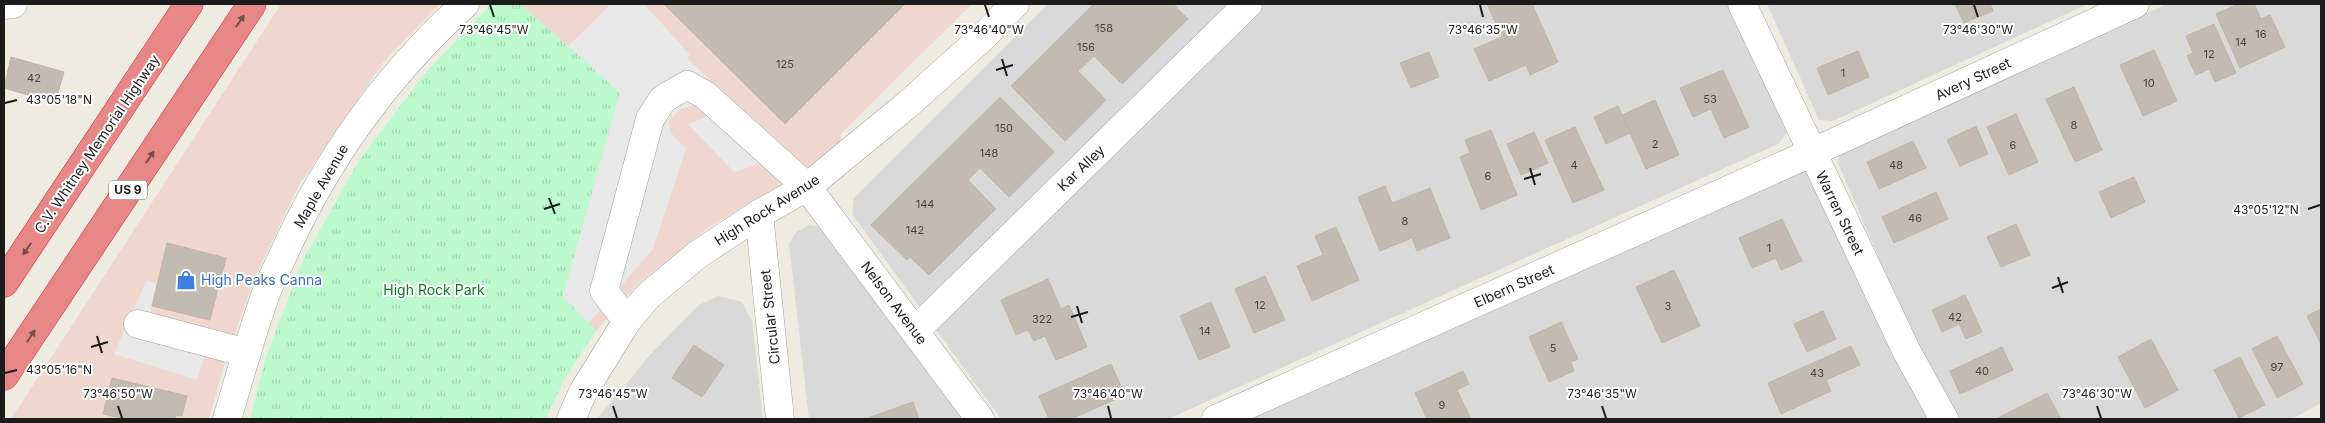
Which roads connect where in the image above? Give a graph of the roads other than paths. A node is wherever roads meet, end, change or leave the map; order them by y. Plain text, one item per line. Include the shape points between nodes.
1 (13, 4) edge
2 (189, 4) edge
3 (252, 4) edge
4 (1248, 4) edge
5 (1742, 4) edge
6 (2135, 4) edge
7 (4, 5) edge
8 (462, 7) edge
9 (1001, 8) edge
10 (1812, 153) junction
11 (807, 187) junction
12 (759, 214) junction
13 (4, 283) edge
14 (627, 320) junction
15 (138, 324) dead end
16 (915, 331) junction
17 (247, 353) junction
18 (4, 376) edge
19 (227, 419) edge
20 (571, 419) edge
21 (780, 419) edge
22 (980, 419) edge
23 (1216, 419) edge
24 (1944, 419) edge

1 - 7 street
2 -> 13 highway, C.V. Whitney Memorial Highway
18 -> 3 highway, US 9
4 - 16 street, Kar Alley
5 - 10 street, Warren Street
6 - 10 street, Avery Street
8 - 17 street, Maple Avenue via 404,67 326,172 306,206 264,298
9 - 11 street, High Rock Avenue via 907,105
10 - 23 street, Elbern Street
10 - 24 street, Warren Street via 1907,352
11 - 12 street, High Rock Avenue
11 - 14 street, Nelson Avenue via 705,95 687,85 663,99 650,119 604,291
11 - 16 street, Nelson Avenue
12 - 14 street, High Rock Avenue via 697,255 648,296
12 - 21 street, Circular Street
14 - 20 street, High Rock Avenue via 583,392
15 - 17 street
16 - 22 street, Nelson Avenue
17 - 19 street, Maple Avenue

